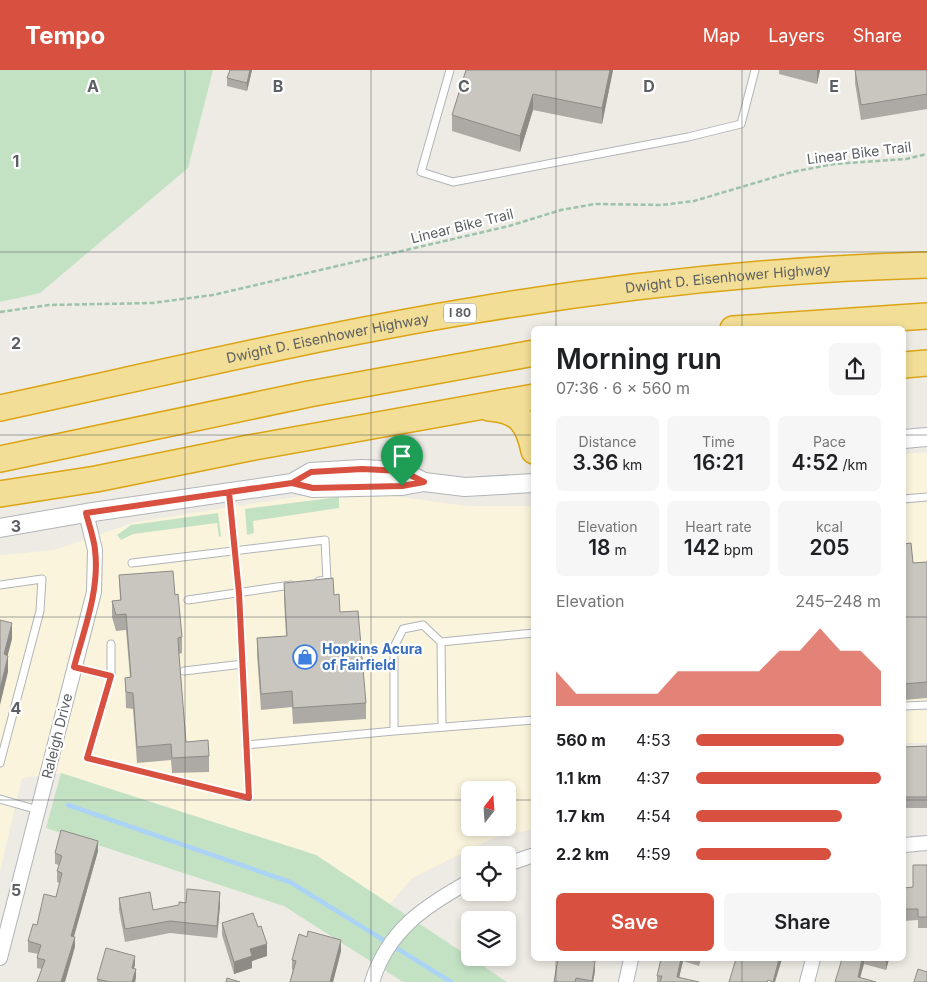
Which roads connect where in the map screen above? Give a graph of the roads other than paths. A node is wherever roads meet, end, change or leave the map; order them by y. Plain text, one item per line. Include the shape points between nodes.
1 (450, 70) edge
2 (755, 70) edge
3 (927, 265) edge
4 (927, 316) edge
5 (778, 326) edge
6 (531, 354) edge
7 (927, 362) edge
8 (906, 365) edge
9 (906, 376) edge
10 (927, 376) edge
11 (531, 398) edge
12 (478, 407) junction
13 (0, 408) edge
14 (531, 435) edge
15 (927, 437) edge
16 (906, 439) edge
17 (0, 459) edge
18 (531, 483) edge
19 (229, 492) junction
20 (0, 494) edge
21 (927, 497) edge
22 (906, 498) edge
23 (86, 513) junction
24 (0, 528) edge
25 (235, 550) junction
26 (132, 563) dead end
27 (308, 583) edge
28 (298, 584) edge
29 (0, 585) edge
30 (239, 593) junction
31 (188, 600) dead end
32 (531, 633) edge
33 (441, 642) junction
34 (111, 644) dead end
35 (243, 664) junction
36 (74, 667) junction
37 (184, 671) dead end
38 (111, 676) junction
39 (927, 705) edge
40 (906, 706) edge
41 (531, 720) edge
42 (442, 727) junction
43 (394, 731) junction
44 (246, 744) junction
45 (0, 764) edge
46 (0, 799) edge
47 (38, 810) junction
48 (927, 843) edge
49 (906, 844) edge
50 (531, 856) edge
51 (516, 861) edge
52 (461, 887) edge
53 (0, 958) edge
54 (630, 961) edge
55 (812, 961) edge
56 (374, 976) edge
57 (626, 982) edge
58 (807, 982) edge

1 - 2 lane via 421,172 453,182 741,124
3 - 13 highway, Dwight D. Eisenhower Highway / I 80 via 736,277 476,310
4 - 5 highway
6 - 17 highway via 309,394
7 - 8 highway
9 - 10 highway
11 - 12 highway
12 - 14 highway via 501,408 521,418
12 - 20 highway
15 - 16 street
18 - 19 street via 465,487 424,482 402,471 362,469 311,472 292,483
19 - 23 street
19 - 25 lane
21 - 22 lane
23 - 24 street
23 - 36 street, Raleigh Drive via 95,550 94,592
25 - 26 lane
25 - 27 lane via 325,540 327,580
25 - 30 lane
28 - 30 lane
29 - 45 lane via 42,579 40,611
30 - 31 lane
30 - 35 lane
32 - 33 lane
33 - 42 lane
33 - 43 lane via 423,625 403,629 394,647
34 - 38 lane
35 - 37 lane
35 - 44 lane
36 - 38 lane
36 - 47 street, Raleigh Drive
38 - 44 lane via 87,758 249,798
39 - 40 lane
41 - 42 lane
42 - 43 lane
43 - 44 lane
46 - 47 lane
47 - 53 street, Raleigh Drive
48 - 49 street
50 - 51 street
52 - 56 street via 431,902 414,918 392,943
54 - 57 street
55 - 58 street

